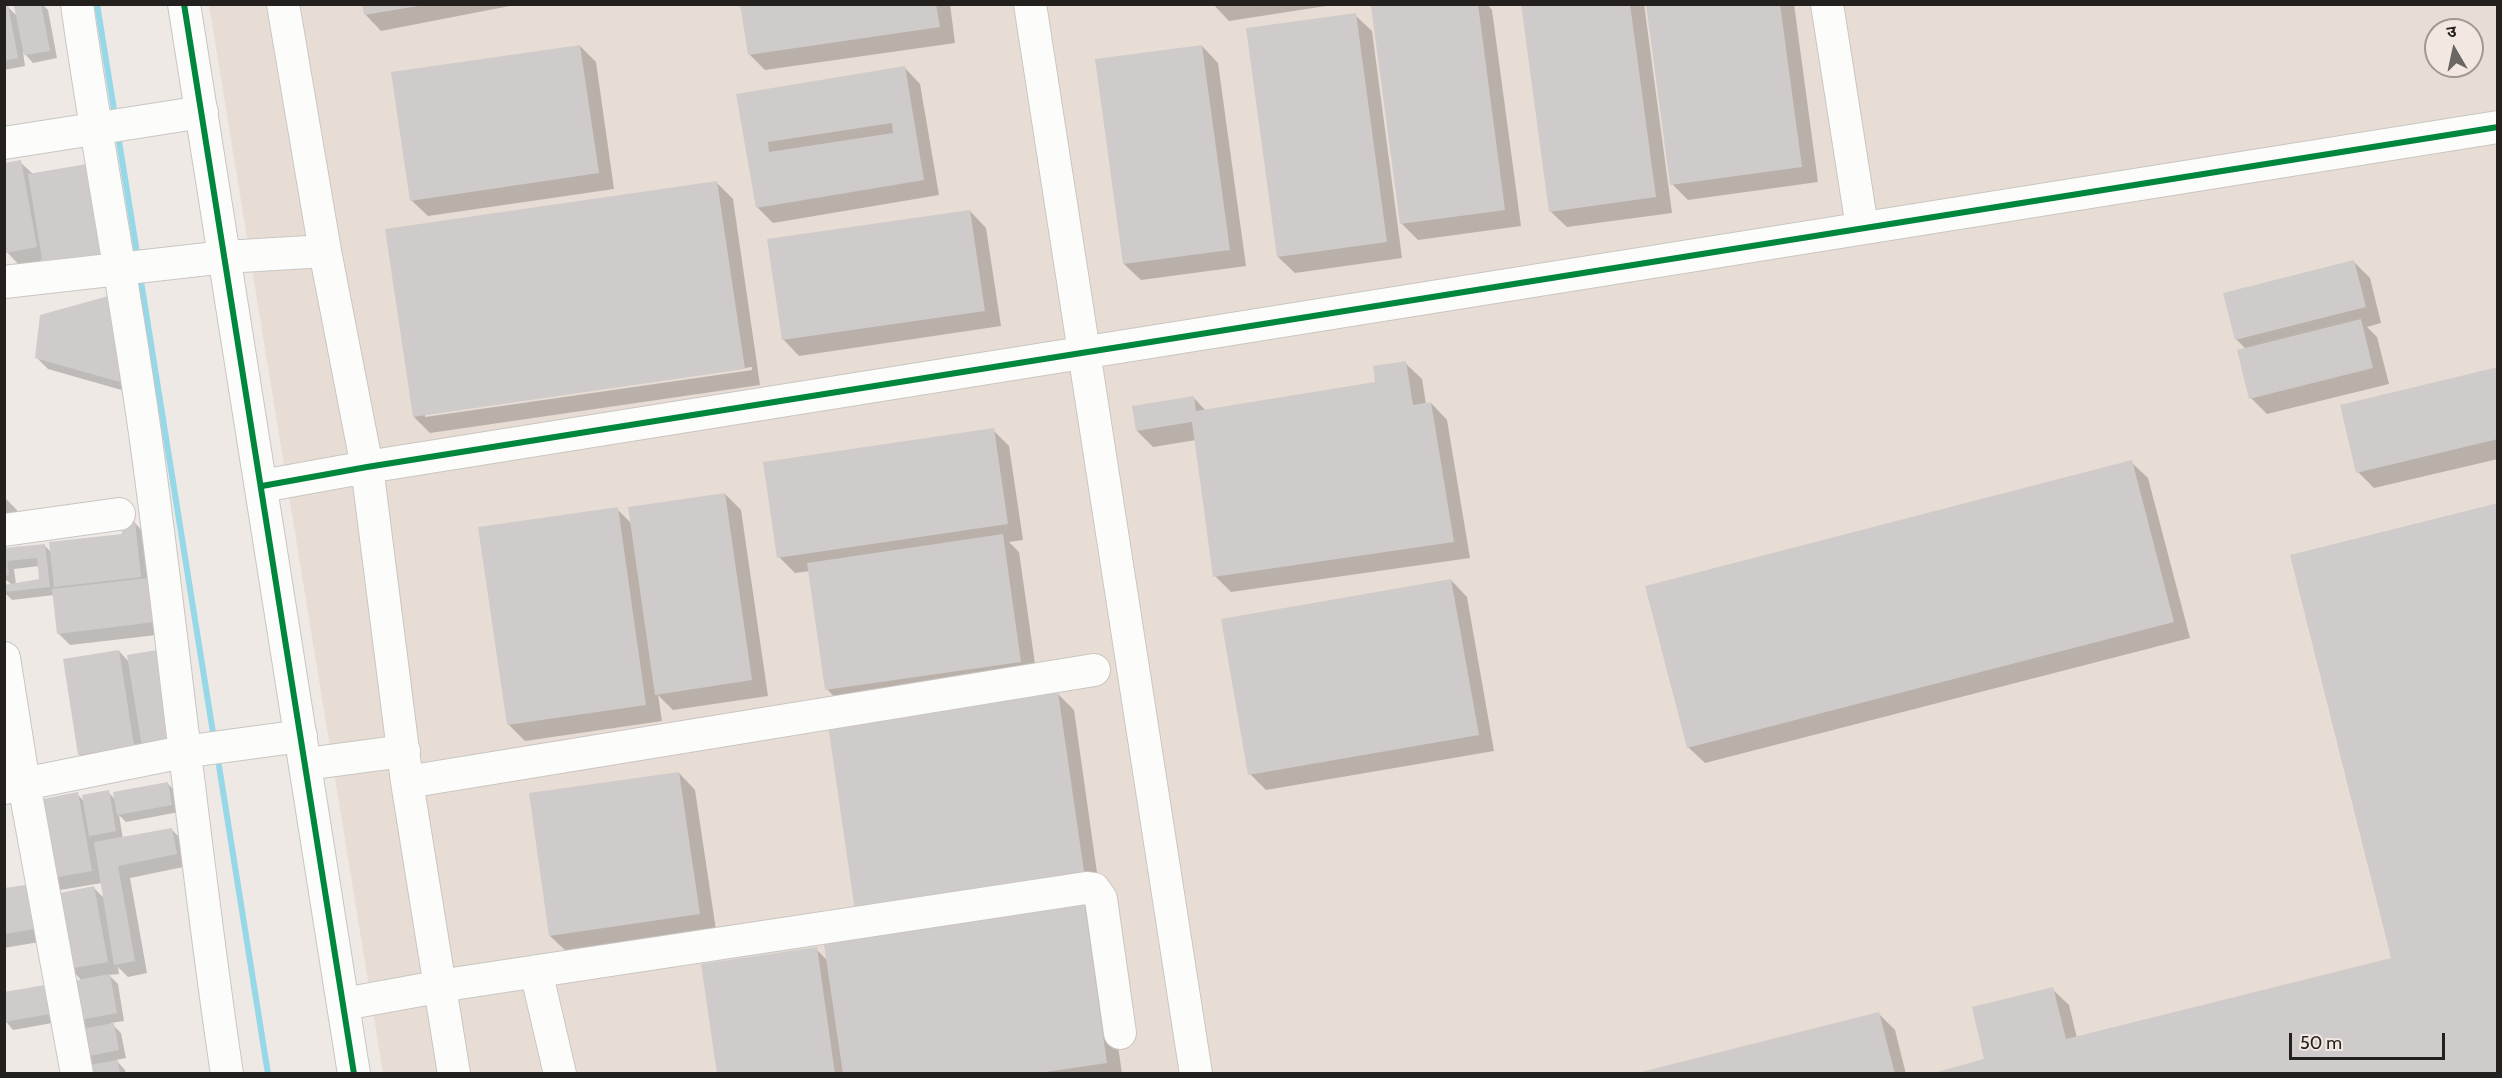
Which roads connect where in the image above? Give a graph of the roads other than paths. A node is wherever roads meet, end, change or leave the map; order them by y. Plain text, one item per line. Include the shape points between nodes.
1 (76, 4) edge
2 (184, 4) edge
3 (283, 4) edge
4 (1030, 4) edge
5 (1827, 4) edge
6 (202, 112) junction
7 (110, 127) junction
8 (2498, 128) edge
9 (4, 143) edge
10 (1862, 227) junction
11 (325, 251) junction
12 (225, 257) junction
13 (133, 269) junction
14 (4, 282) edge
15 (1086, 355) junction
16 (367, 467) junction
17 (262, 486) junction
18 (119, 514) dead end
19 (4, 530) edge
20 (4, 658) edge
21 (1094, 670) dead end
22 (304, 750) junction
23 (404, 751) junction
24 (183, 752) junction
25 (407, 782) junction
26 (14, 786) edge
27 (536, 971) junction
28 (440, 986) junction
29 (344, 1004) junction
30 (1120, 1033) dead end
31 (77, 1074) edge
32 (226, 1074) edge
33 (354, 1074) edge
34 (454, 1074) edge
35 (560, 1074) edge
36 (1196, 1074) edge

1 - 7 street
2 - 6 street
3 - 11 street
4 - 15 street
5 - 10 street
6 - 7 street
6 - 12 street
7 - 9 street
7 - 13 street
8 - 10 street
10 - 15 street
11 - 12 street
11 - 16 street
12 - 13 street
12 - 17 street
13 - 14 street
13 - 24 street
15 - 16 street
15 - 36 street
16 - 17 street
16 - 23 street
17 - 22 street
18 - 19 street
20 - 26 street
21 - 25 street
22 - 23 street
22 - 24 street
22 - 29 street
23 - 25 street
24 - 26 street
24 - 32 street
25 - 28 street
26 - 31 street
27 - 28 street
27 - 30 street via 1086,888 1094,889 1101,899
27 - 35 street
28 - 29 street
28 - 34 street
29 - 33 street

